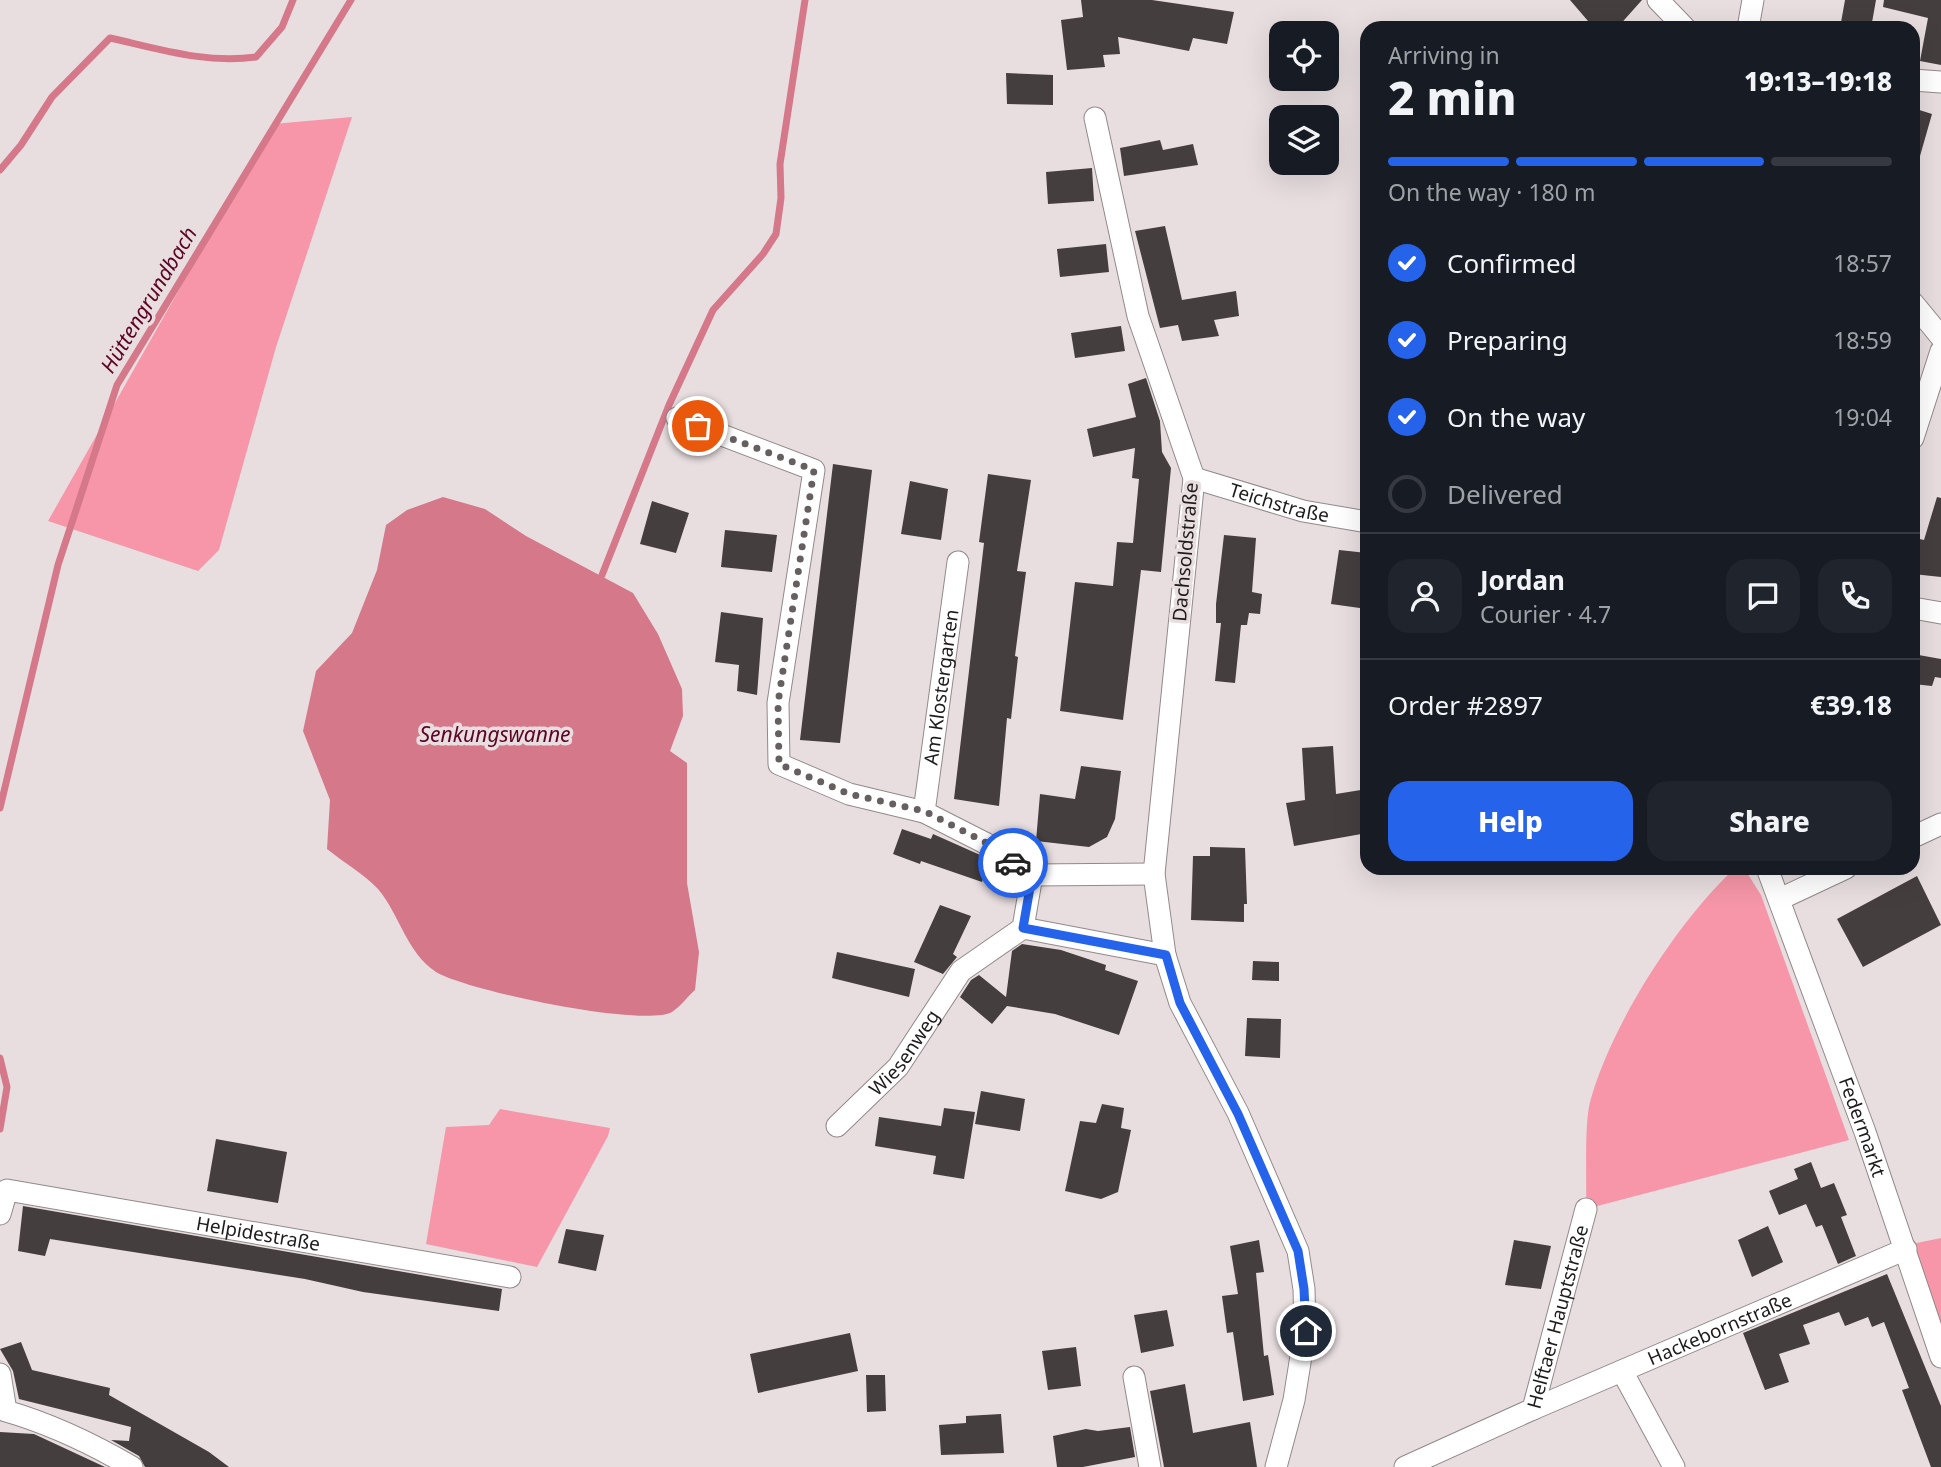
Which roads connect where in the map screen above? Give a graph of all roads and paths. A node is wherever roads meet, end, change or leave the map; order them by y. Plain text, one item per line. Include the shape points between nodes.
1 (1658, 0) edge
2 (1753, 0) edge
3 (1678, 21) edge
4 (1749, 21) edge
5 (1920, 80) edge
6 (1941, 82) edge
7 (1094, 117) dead end
8 (1920, 312) edge
9 (1941, 337) edge
10 (1941, 351) edge
11 (1920, 416) edge
12 (677, 418) dead end
13 (1194, 478) junction
14 (1360, 521) edge
15 (958, 562) dead end
16 (1920, 609) edge
17 (1941, 613) edge
18 (924, 811) junction
19 (1941, 824) edge
20 (1920, 834) edge
21 (1154, 874) junction
22 (1770, 875) edge
23 (1831, 875) edge
24 (1032, 876) junction
25 (1780, 898) junction
26 (1023, 928) junction
27 (1166, 955) junction
28 (837, 1126) dead end
29 (1586, 1209) dead end
30 (0, 1214) edge
31 (1906, 1249) junction
32 (509, 1277) dead end
33 (1941, 1357) edge
34 (1622, 1371) junction
35 (0, 1374) edge
36 (1133, 1377) dead end
37 (1533, 1409) junction
38 (132, 1467) edge
39 (1150, 1467) edge
40 (1276, 1467) edge
41 (1405, 1467) edge
42 (1674, 1467) edge

1 - 3 street
2 - 4 street
5 - 6 street
7 - 13 street, Dachsoldstraße via 1138,316
8 - 9 street
10 - 11 street
12 - 18 street via 814,470 778,703 779,764 849,794
13 - 14 street, Teichstraße via 1303,511
13 - 21 street, Dachsoldstraße
15 - 18 street, Am Klostergarten
16 - 17 street
18 - 24 street via 985,842
19 - 20 street
21 - 24 street
21 - 27 street, Dachsoldstraße
22 - 25 street, Federmarkt
23 - 25 street
24 - 26 street
25 - 31 street, Federmarkt
26 - 27 street
26 - 28 street, Wiesenweg via 961,971 898,1067
27 - 40 street, Dachsoldstraße via 1180,1003 1238,1114 1298,1251 1306,1331
29 - 37 street, Helftaer Hauptstraße
30 - 32 street, Helpidestraße via 7,1190
31 - 33 street, Federmarkt
31 - 34 street, Hackebornstraße
34 - 37 street, Hackebornstraße
34 - 42 street
35 - 38 street via 6,1410 88,1441
36 - 39 street
37 - 41 street, Helftaer Hauptstraße

